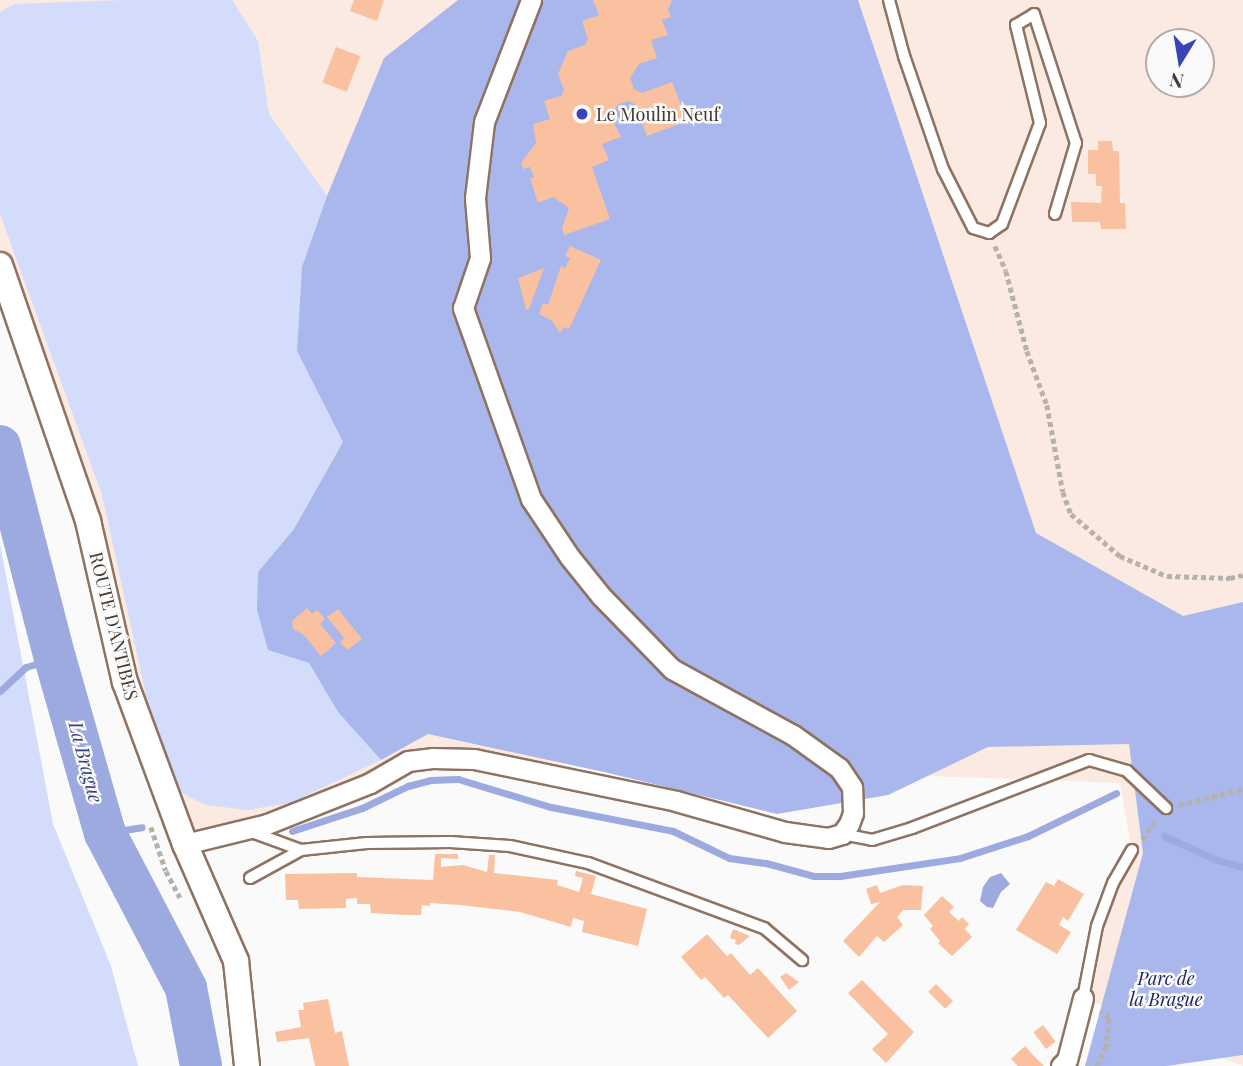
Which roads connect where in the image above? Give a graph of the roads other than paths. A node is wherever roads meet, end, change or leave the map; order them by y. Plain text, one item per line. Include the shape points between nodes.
1 (531, 0) edge
2 (889, 0) edge
3 (1055, 214) dead end
4 (0, 265) edge
5 (1166, 808) dead end
6 (246, 829) junction
7 (842, 834) junction
8 (185, 844) junction
9 (301, 850) junction
10 (1132, 850) dead end
11 (250, 878) dead end
12 (802, 960) dead end
13 (1083, 998) joint
14 (247, 1066) edge
15 (1061, 1066) edge

1 - 7 street via 484,122 475,198 480,258 463,308 531,499 601,596 672,669 793,735 839,768 852,787 853,813
2 - 3 lane via 943,169 973,228 989,233 1002,224 1040,123 1016,25 1034,15 1076,143
4 - 8 street, ROUTE D'ANTIBES via 88,521 125,682
5 - 7 lane via 1127,771 1089,760 872,840
6 - 7 street via 323,804 408,761 432,758 474,759 676,801 785,832 828,838
6 - 8 street
6 - 9 lane
8 - 14 street, ROUTE D'ANTIBES via 236,961
9 - 11 lane
9 - 12 lane via 366,843 450,842 510,846 589,863 764,928
10 - 13 lane via 1097,926
13 - 15 street via 1067,1059

